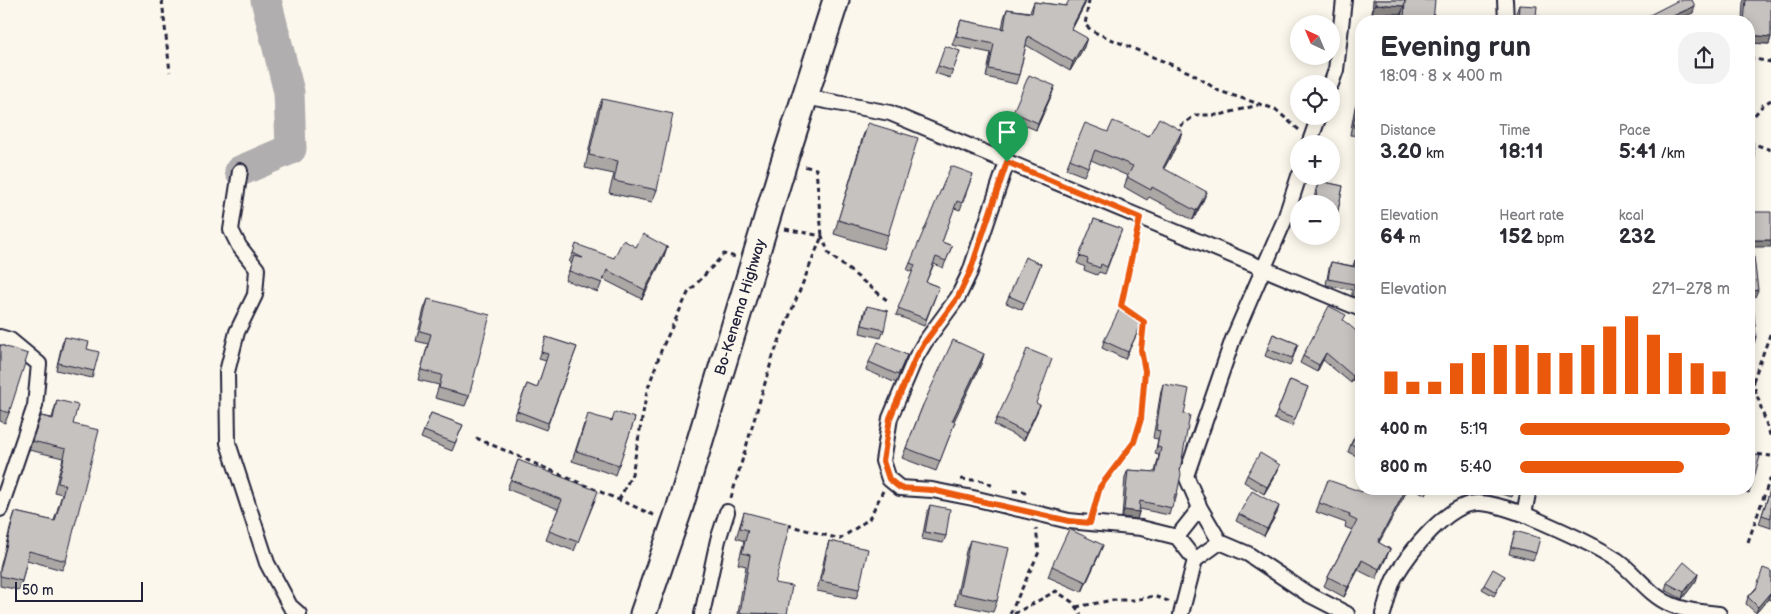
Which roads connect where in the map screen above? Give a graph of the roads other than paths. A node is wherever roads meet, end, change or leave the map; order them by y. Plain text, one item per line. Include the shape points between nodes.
1 (836, 0) edge
2 (1344, 0) edge
3 (1505, 0) edge
4 (1506, 15) edge
5 (1334, 75) edge
6 (805, 97) junction
7 (1007, 162) junction
8 (240, 171) dead end
9 (1296, 185) edge
10 (1262, 267) junction
11 (1355, 306) edge
12 (0, 336) edge
13 (1528, 495) edge
14 (1200, 508) junction
15 (0, 509) edge
16 (727, 512) road end
17 (1524, 514) junction
18 (1177, 537) junction
19 (1220, 542) junction
20 (1195, 560) junction
21 (1182, 610) edge
22 (1684, 612) edge
23 (299, 614) edge
24 (643, 614) edge
25 (702, 614) edge
26 (1346, 614) edge
27 (1383, 614) edge
28 (1719, 614) edge

1 - 6 highway, Bo-Kenema Highway
2 - 5 street
3 - 4 street
6 - 7 street via 890,113
6 - 24 highway, Bo-Kenema Highway via 675,524
7 - 10 street
7 - 18 street via 970,272 958,297 915,359 890,418 883,461 889,479 900,488 932,490 1034,514 1141,528
8 - 23 street via 231,230 257,269 255,295 237,332 226,372 228,443 267,563 290,606
9 - 10 street via 1285,219
10 - 11 street
10 - 14 street via 1232,339 1186,476
12 - 15 street via 10,340 39,364 35,406
13 - 17 street
14 - 18 street
14 - 19 street
16 - 25 street
17 - 22 street via 1590,544 1633,572 1654,594
17 - 27 street via 1478,502 1457,510 1438,523 1415,548 1394,579
18 - 20 street
19 - 20 street
19 - 26 street via 1248,554 1308,594
20 - 21 street
22 - 28 street

